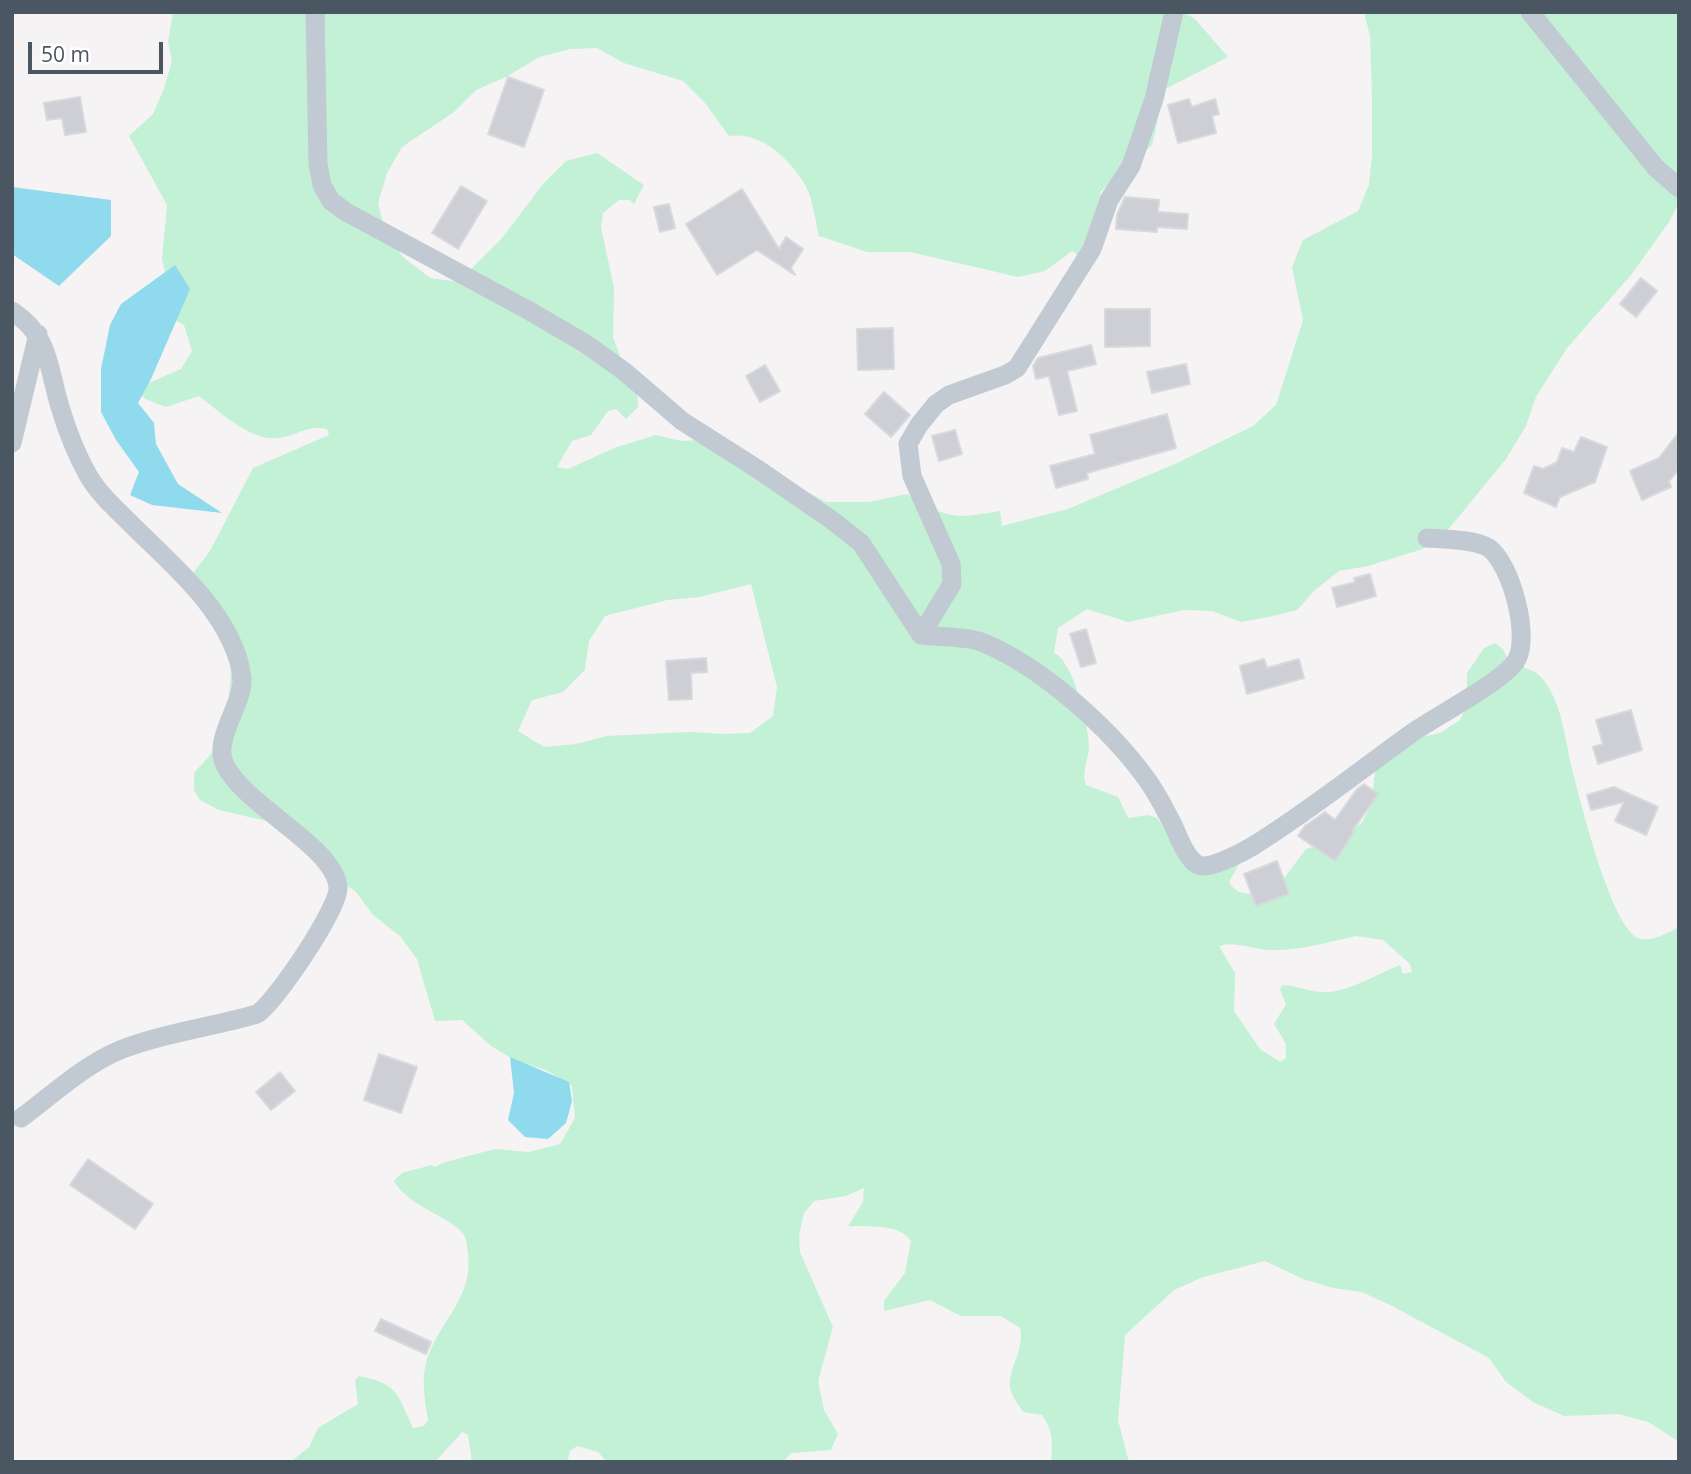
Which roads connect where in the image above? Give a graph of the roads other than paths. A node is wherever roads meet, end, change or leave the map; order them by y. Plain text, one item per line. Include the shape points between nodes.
1 (314, 12) edge
2 (1174, 12) edge
3 (1530, 12) edge
4 (1679, 188) edge
5 (12, 311) edge
6 (38, 334) junction
7 (12, 443) edge
8 (1427, 538) dead end
9 (921, 635) junction
10 (21, 1118) dead end

1 - 9 street via 318,164 331,201 586,344 682,421 832,521 861,543
2 - 9 street via 1144,132 1131,166 1109,200 1092,249 1017,368 936,404 908,444 912,476 951,565 952,584
3 - 4 street via 1648,160
5 - 6 street
6 - 7 street
6 - 10 street via 69,433 89,478 209,605 229,634 242,680 221,750 224,764 256,802 326,861 338,888 336,905 264,1010 118,1051
8 - 9 street via 1484,546 1495,554 1521,622 1522,644 1515,663 1251,848 1212,865 1191,860 1153,788 1129,754 1032,670 982,642

